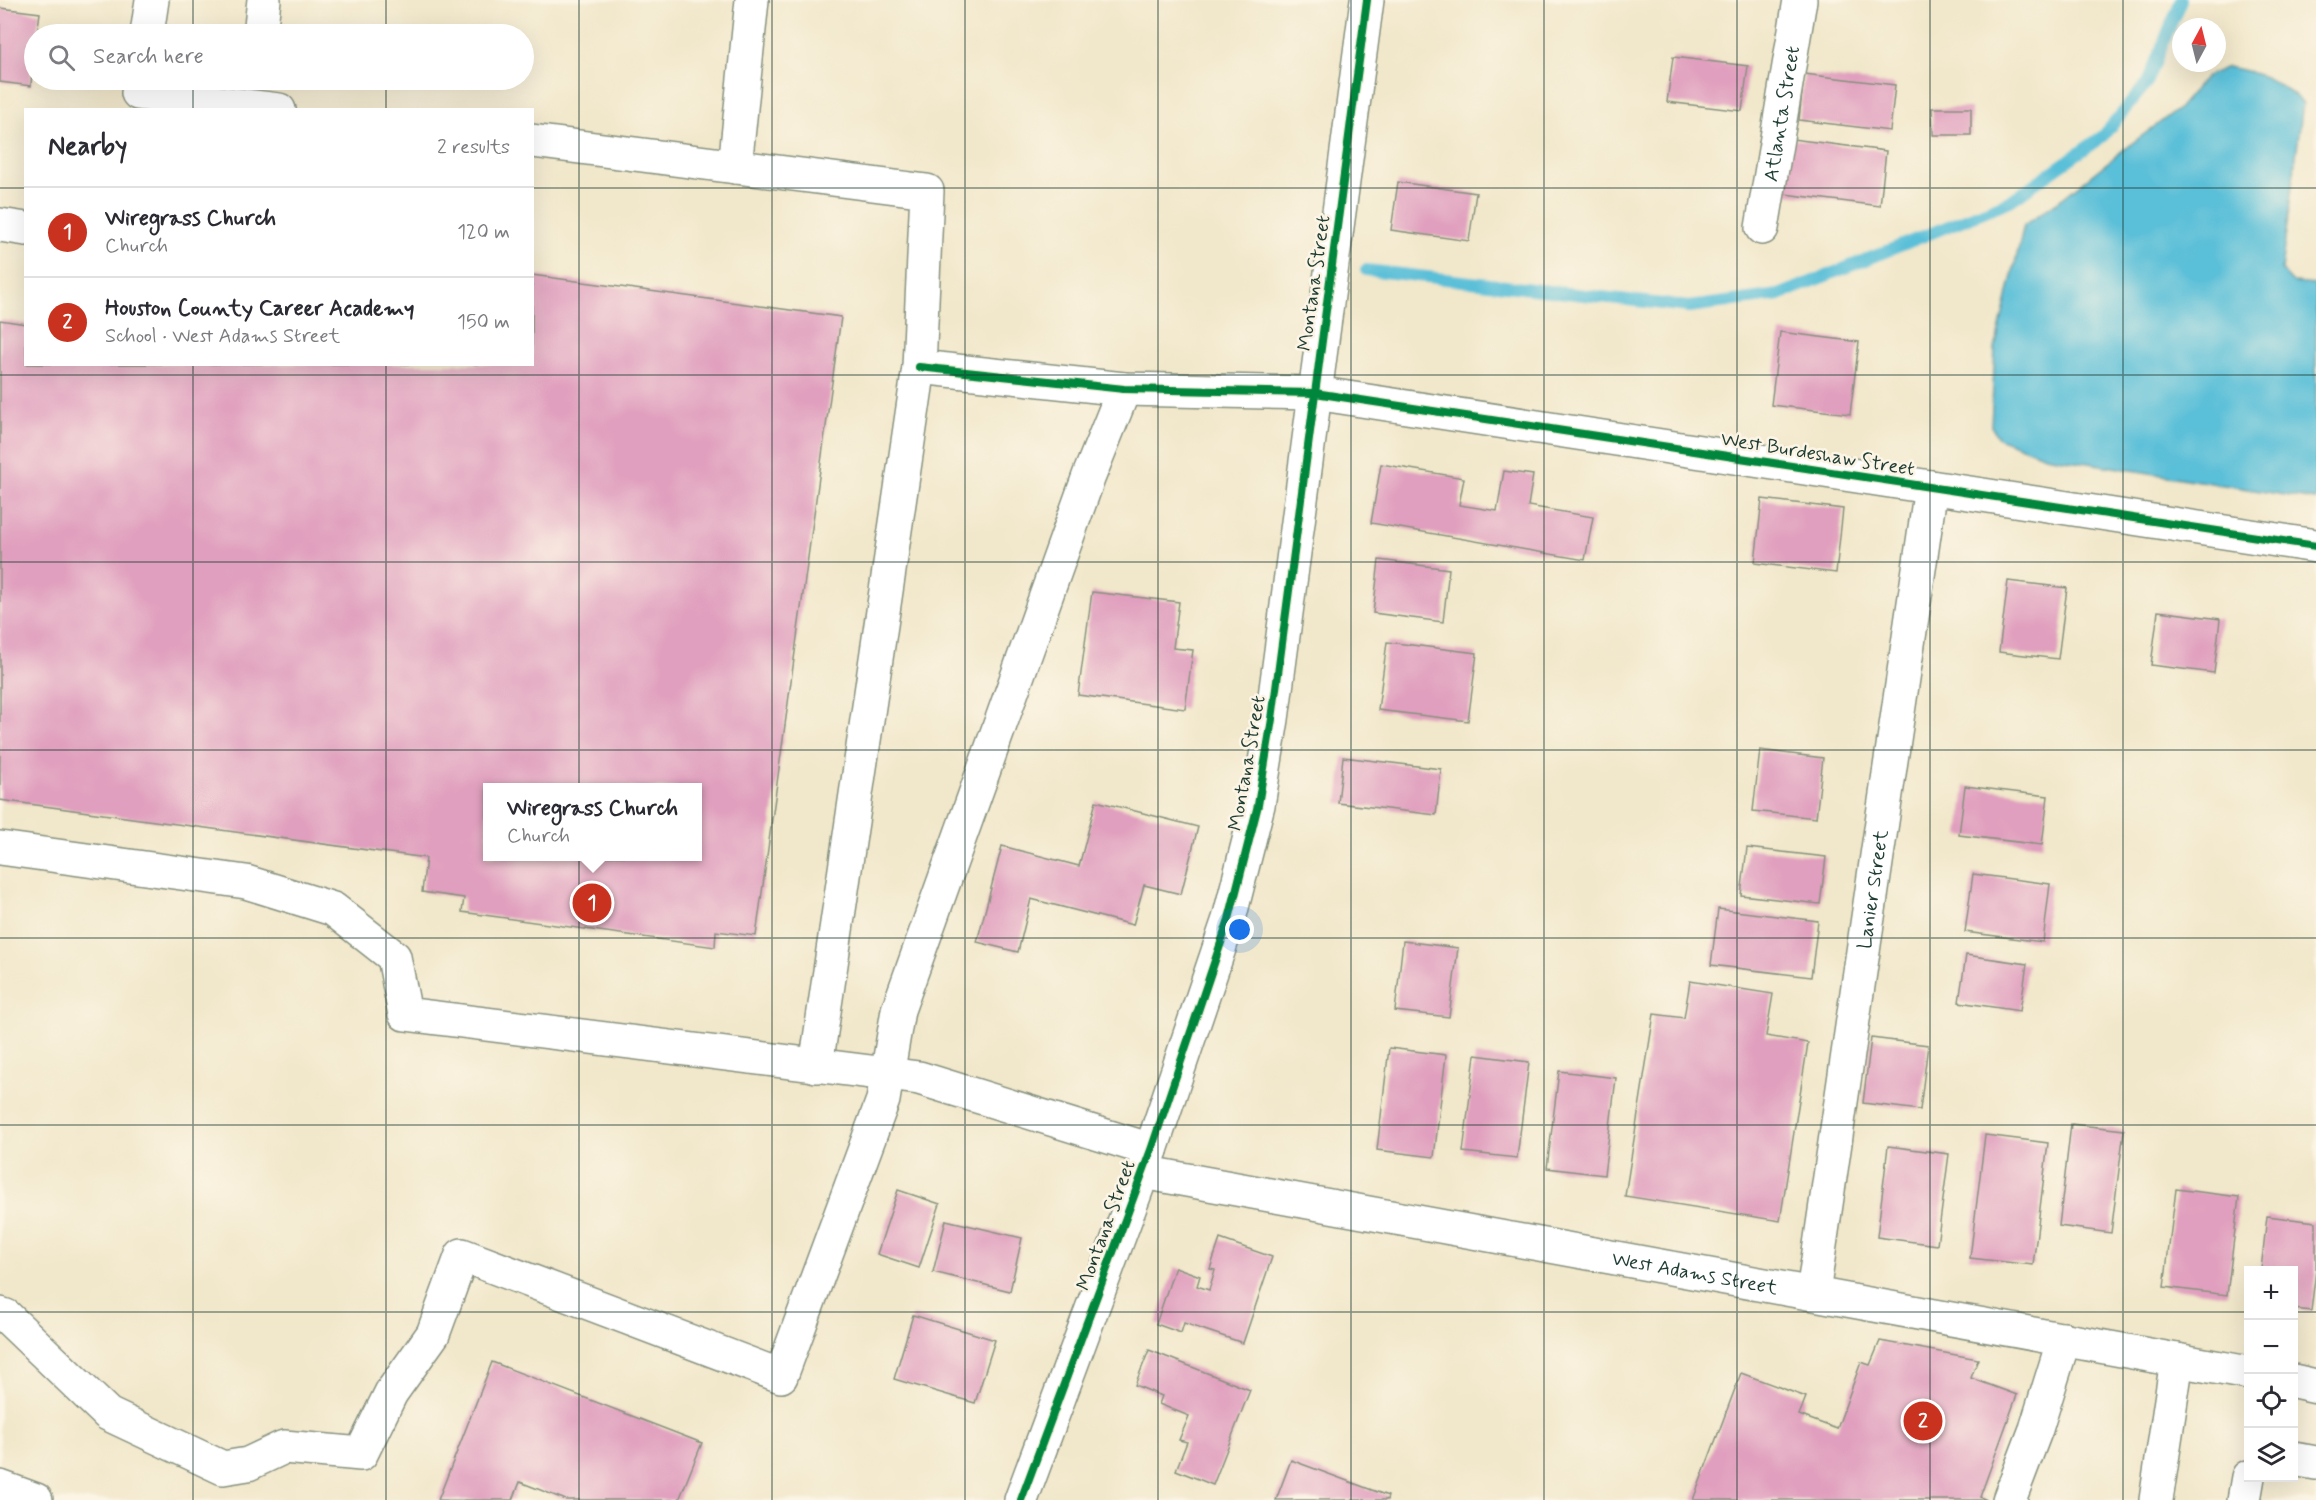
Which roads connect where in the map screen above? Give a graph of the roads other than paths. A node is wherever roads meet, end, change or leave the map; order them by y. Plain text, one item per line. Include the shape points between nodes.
1 (152, 0) edge
2 (264, 0) edge
3 (752, 0) edge
4 (1367, 0) edge
5 (1800, 0) edge
6 (148, 24) edge
7 (261, 24) edge
8 (138, 94) edge
9 (262, 98) edge
10 (534, 141) edge
11 (735, 167) junction
12 (0, 225) edge
13 (1762, 228) dead end
14 (24, 229) edge
15 (919, 367) junction
16 (1124, 389) junction
17 (1315, 393) junction
18 (1931, 486) junction
19 (2316, 546) edge
20 (0, 848) edge
21 (816, 1066) junction
22 (887, 1074) junction
23 (1147, 1161) junction
24 (1813, 1293) junction
25 (0, 1314) edge
26 (2064, 1339) junction
27 (2177, 1360) junction
28 (2244, 1372) edge
29 (2298, 1382) edge
30 (2316, 1386) edge
31 (2298, 1460) edge
32 (2316, 1463) edge
33 (2247, 1482) edge
34 (0, 1488) edge
35 (36, 1500) edge
36 (1021, 1500) edge
37 (2009, 1500) edge
38 (2156, 1500) edge
39 (2244, 1500) edge

1 - 6 street
2 - 7 street
3 - 11 street
4 - 17 street, Montana Street
5 - 13 street, Atlanta Street
8 - 9 street
10 - 11 street
11 - 15 street via 927,191
12 - 14 street
15 - 16 street, West Burdeshaw Street
15 - 21 street
16 - 17 street, West Burdeshaw Street
16 - 22 street via 1089,476 898,1010
17 - 18 street, West Burdeshaw Street
17 - 23 street, Montana Street via 1258,805 1229,919
18 - 19 street, West Burdeshaw Street
18 - 24 street, Lanier Street
20 - 21 street, West Adams Street via 246,882 333,909 394,957 405,1014
21 - 22 street, West Adams Street
22 - 23 street, West Adams Street via 919,1078
22 - 25 street via 883,1100 781,1376 462,1255 433,1334 391,1393 361,1454 284,1447 248,1464 224,1468 108,1414
23 - 24 street, West Adams Street
23 - 36 street, Montana Street
24 - 26 street, West Adams Street
26 - 27 street, West Adams Street
26 - 37 street
27 - 28 street, West Adams Street
27 - 38 street
29 - 30 street
31 - 32 street
33 - 39 street
34 - 35 street

